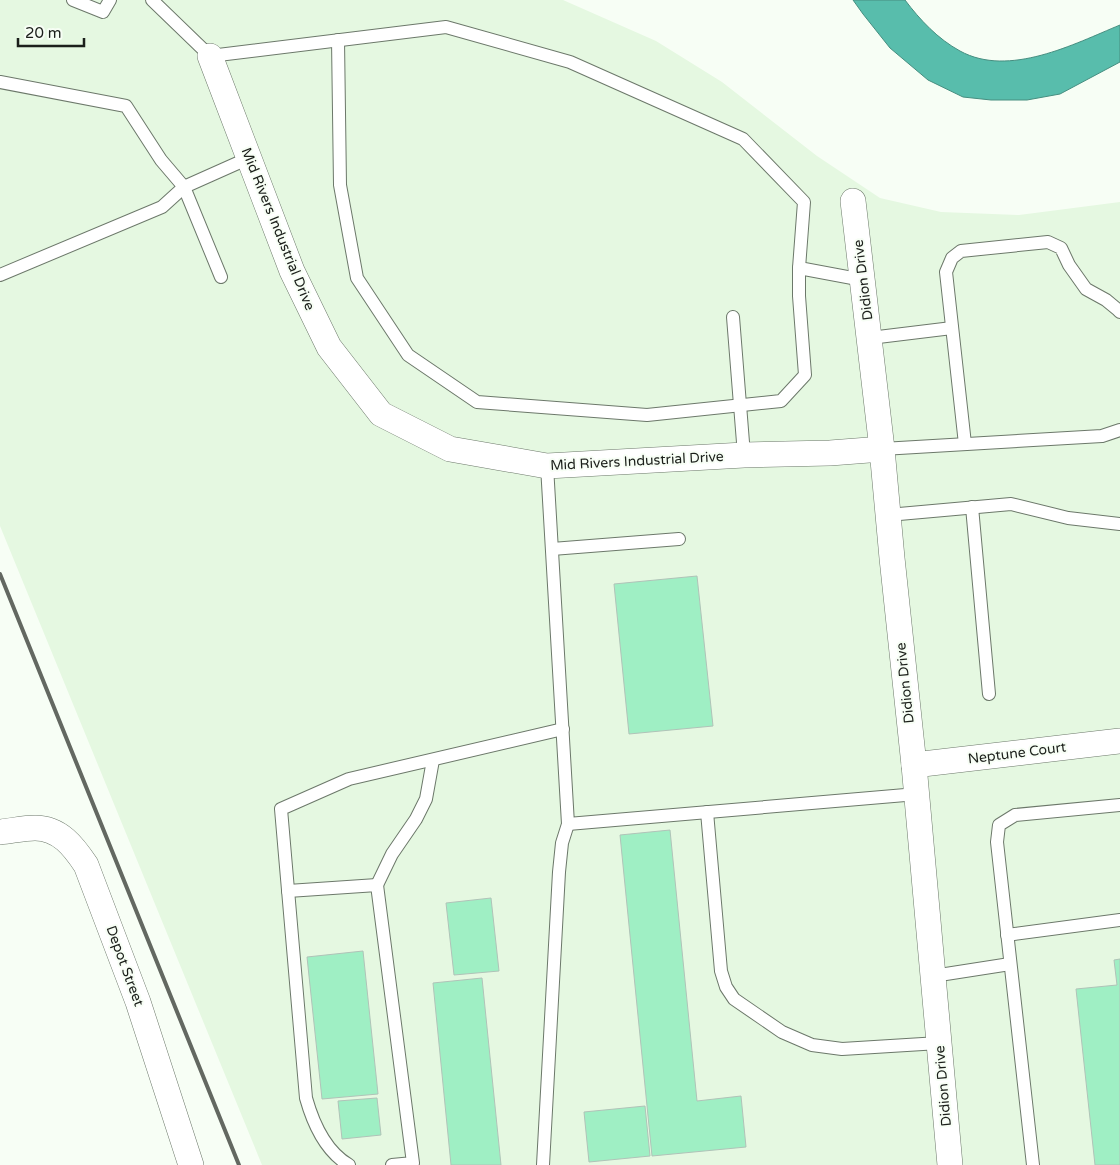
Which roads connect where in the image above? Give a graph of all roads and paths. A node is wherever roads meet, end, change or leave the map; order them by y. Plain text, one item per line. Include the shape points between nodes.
1 (73, 0) edge
2 (110, 0) edge
3 (152, 0) edge
4 (338, 40) junction
5 (210, 56) junction
6 (0, 82) edge
7 (249, 158) junction
8 (184, 187) junction
9 (854, 201) dead end
10 (799, 268) junction
11 (0, 275) edge
12 (221, 277) dead end
13 (863, 280) junction
14 (1120, 312) edge
15 (733, 316) dead end
16 (952, 328) junction
17 (870, 338) junction
18 (739, 406) junction
19 (1120, 430) edge
20 (965, 444) junction
21 (882, 449) junction
22 (744, 455) junction
23 (547, 466) junction
24 (972, 507) junction
25 (888, 515) junction
26 (1120, 524) edge
27 (679, 539) dead end
28 (552, 549) junction
29 (989, 694) dead end
30 (563, 729) junction
31 (1120, 741) edge
32 (433, 760) junction
33 (914, 765) junction
34 (917, 794) junction
35 (1120, 805) edge
36 (707, 812) junction
37 (568, 824) junction
38 (0, 832) edge
39 (377, 885) junction
40 (288, 891) junction
41 (1120, 920) edge
42 (1007, 935) junction
43 (1010, 964) junction
44 (933, 976) junction
45 (939, 1043) junction
46 (413, 1164) edge
47 (191, 1165) edge
48 (349, 1165) edge
49 (392, 1165) edge
50 (543, 1165) edge
51 (950, 1165) edge
52 (1033, 1165) edge

1 - 2 lane via 103,12
3 - 5 lane
4 - 5 lane
4 - 10 lane via 446,26 570,62 743,140 804,202
4 - 18 lane via 340,185 357,278 408,356 477,402 647,415
5 - 7 street, Mid Rivers Industrial Drive
6 - 8 lane via 126,106 161,160
7 - 8 lane
7 - 23 street, Mid Rivers Industrial Drive via 292,271 329,347 381,414 450,449
8 - 11 lane via 162,207
8 - 12 lane
9 - 13 street, Didion Drive
10 - 13 lane
10 - 18 lane via 806,375 781,402
13 - 17 street, Didion Drive
14 - 16 lane via 1086,289 1061,248 1048,242 961,251 952,258 946,272
15 - 18 lane
16 - 17 lane
16 - 20 lane
17 - 21 street, Didion Drive
18 - 22 lane
19 - 20 lane via 1102,436
20 - 21 lane
21 - 22 street, Mid Rivers Industrial Drive
21 - 25 street, Didion Drive
22 - 23 street, Mid Rivers Industrial Drive
23 - 28 lane
24 - 25 lane
24 - 26 lane via 1012,504 1068,518
24 - 29 lane
25 - 33 street, Didion Drive
27 - 28 lane
28 - 30 lane
30 - 32 lane
30 - 37 lane
31 - 33 street, Neptune Court
32 - 39 lane via 426,799
32 - 40 lane via 349,779 281,809
33 - 34 street, Didion Drive
34 - 36 lane
34 - 44 street, Didion Drive
35 - 42 lane via 1015,816 999,825 997,842
36 - 37 lane
36 - 45 lane via 721,971 734,999 782,1032 812,1045 842,1049
37 - 50 lane via 559,872
38 - 47 street, Depot Street via 35,828 48,830 75,848 86,865 138,1002
39 - 40 lane
39 - 46 lane
40 - 48 lane via 306,1098 312,1119 328,1147
41 - 42 lane
42 - 43 lane
43 - 44 lane
43 - 52 lane
44 - 45 street, Didion Drive
45 - 51 street, Didion Drive
46 - 49 lane

